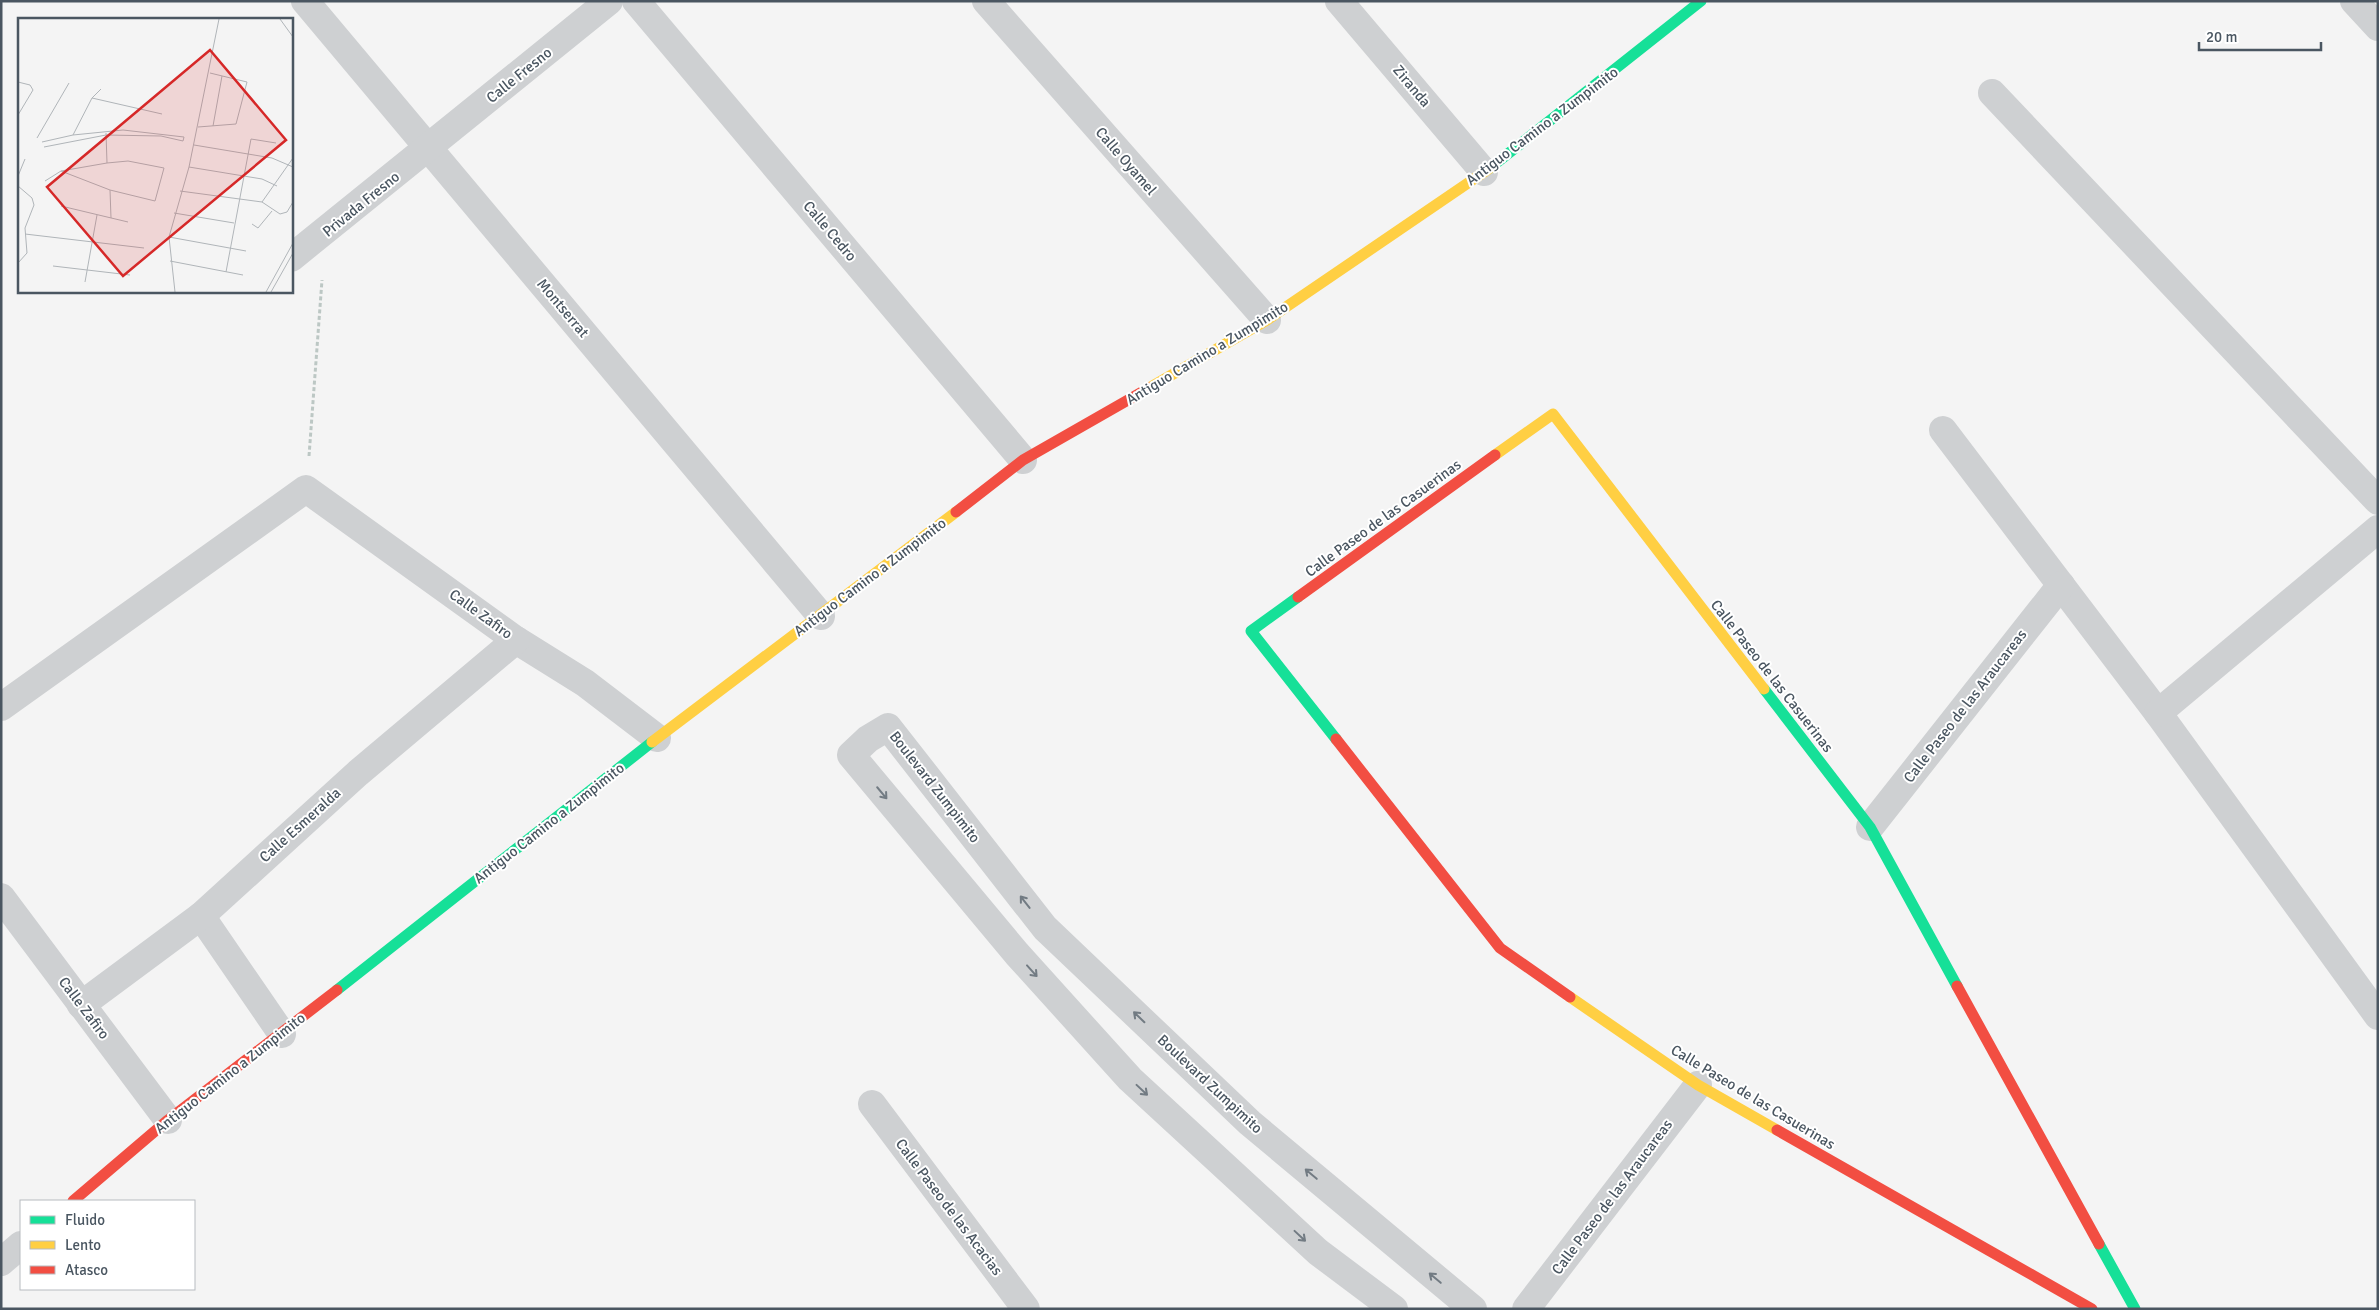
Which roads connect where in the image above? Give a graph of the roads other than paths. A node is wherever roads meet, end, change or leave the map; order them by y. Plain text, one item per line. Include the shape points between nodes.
1 (305, 1) edge
2 (609, 1) edge
3 (636, 1) edge
4 (986, 1) edge
5 (1340, 1) edge
6 (2354, 1) edge
7 (1698, 3) edge
8 (2378, 27) edge
9 (1992, 93) dead end
10 (429, 148) junction
11 (1484, 172) junction
12 (292, 257) edge
13 (1267, 320) junction
14 (1943, 430) dead end
15 (1023, 460) junction
16 (2378, 501) edge
17 (2378, 528) edge
18 (2061, 585) junction
19 (821, 616) junction
20 (516, 640) junction
21 (1, 707) edge
22 (2158, 714) junction
23 (656, 738) junction
24 (1870, 827) junction
25 (1, 897) edge
26 (201, 916) junction
27 (81, 1005) junction
28 (2378, 1016) edge
29 (282, 1034) junction
30 (1698, 1084) junction
31 (872, 1104) dead end
32 (168, 1120) junction
33 (73, 1200) edge
34 (20, 1246) edge
35 (1, 1262) edge
36 (1026, 1309) edge
37 (1394, 1309) edge
38 (1473, 1309) edge
39 (1526, 1309) edge
40 (2092, 1309) edge
41 (2135, 1309) edge

1 - 10 street, Montserrat
2 - 10 street, Calle Fresno
3 - 15 street, Calle Cedro
4 - 13 street, Calle Oyamel
5 - 11 street, Ziranda
6 - 8 street
7 - 11 street, Antiguo Camino a Zumpimito
9 - 16 street
10 - 12 street, Privada Fresno
10 - 19 street, Montserrat
11 - 13 street, Antiguo Camino a Zumpimito
13 - 15 street, Antiguo Camino a Zumpimito
14 - 18 street
15 - 19 street, Antiguo Camino a Zumpimito
17 - 22 street
18 - 22 street
18 - 24 street, Calle Paseo de las Araucareas
19 - 23 street, Antiguo Camino a Zumpimito
20 - 21 street, Calle Zafiro via 306,489
20 - 23 street, Calle Zafiro via 585,683
20 - 26 street, Calle Esmeralda via 358,773
22 - 28 street
23 - 29 street, Antiguo Camino a Zumpimito
24 - 30 street, Calle Paseo de las Casuerinas via 1553,414 1251,631 1500,948
24 - 41 street, Calle Paseo de las Casuerinas
25 - 27 street, Calle Zafiro
26 - 27 street, Calle Esmeralda
26 - 29 street
27 - 32 street, Calle Zafiro
29 - 32 street, Antiguo Camino a Zumpimito
30 - 39 street, Calle Paseo de las Araucareas
30 - 40 street, Calle Paseo de las Casuerinas
31 - 36 street, Calle Paseo de las Acacias
32 - 33 street, Antiguo Camino a Zumpimito
34 - 35 street
38 -> 37 street, Boulevard Zumpimito via 1250,1123 1046,928 888,727 851,755 1017,954 1130,1079 1318,1252

